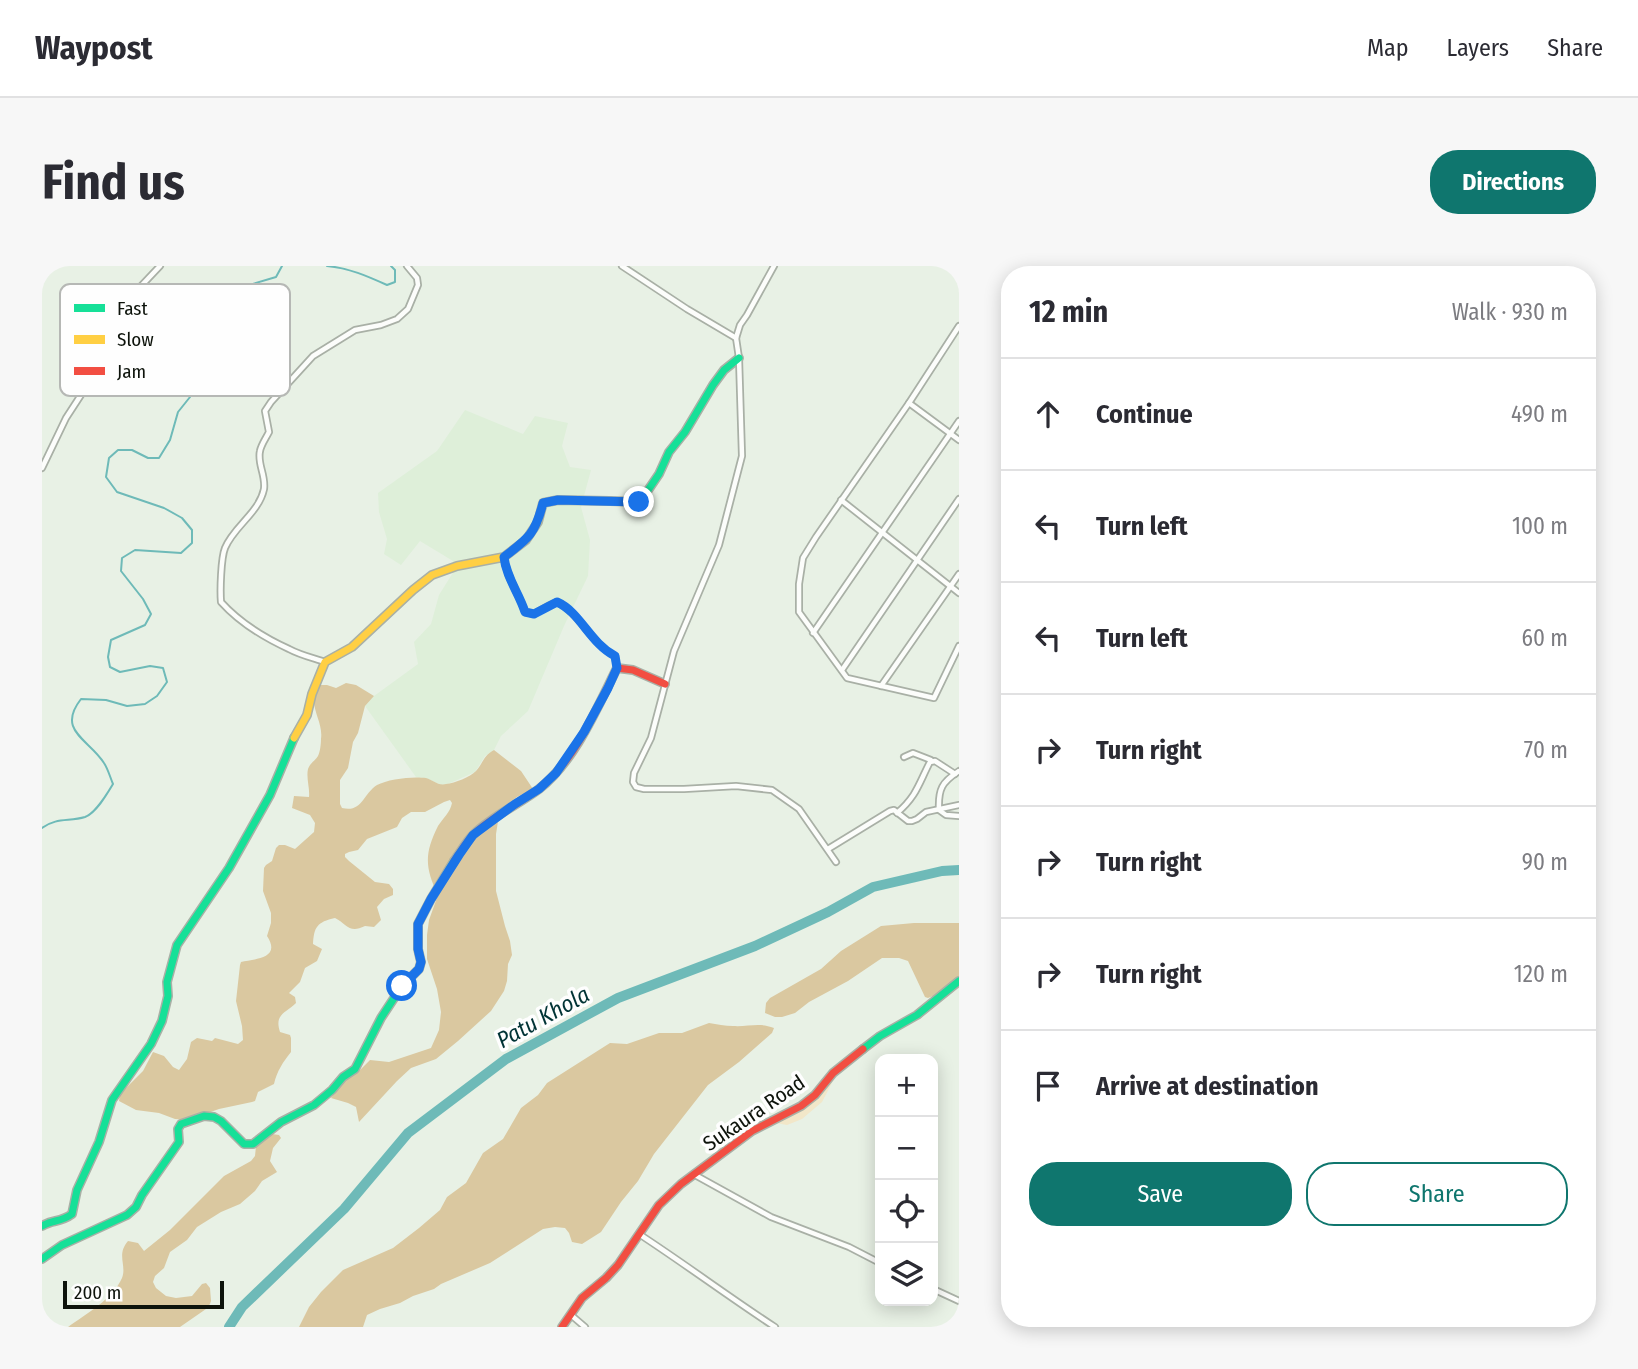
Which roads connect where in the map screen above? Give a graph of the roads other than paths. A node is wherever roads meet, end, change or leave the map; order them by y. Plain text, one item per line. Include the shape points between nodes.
1 (160, 266) edge
2 (407, 266) edge
3 (622, 266) edge
4 (774, 266) edge
5 (143, 284) edge
6 (959, 326) edge
7 (736, 338) junction
8 (739, 358) junction
9 (290, 381) edge
10 (80, 396) edge
11 (276, 396) edge
12 (909, 403) junction
13 (959, 421) edge
14 (951, 433) junction
15 (959, 440) edge
16 (42, 468) edge
17 (959, 499) edge
18 (841, 500) junction
19 (882, 531) junction
20 (504, 557) junction
21 (917, 560) junction
22 (959, 574) edge
23 (950, 586) junction
24 (959, 593) edge
25 (813, 633) junction
26 (959, 646) edge
27 (325, 662) junction
28 (617, 668) junction
29 (842, 670) junction
30 (665, 684) junction
31 (881, 686) junction
32 (904, 757) dead end
33 (932, 761) junction
34 (957, 772) edge
35 (959, 805) edge
36 (939, 810) junction
37 (897, 813) junction
38 (959, 816) edge
39 (828, 849) junction
40 (836, 862) dead end
41 (959, 981) edge
42 (695, 1175) junction
43 (42, 1226) edge
44 (639, 1234) junction
45 (42, 1259) edge
46 (875, 1261) edge
47 (938, 1291) edge
48 (959, 1301) edge
49 (571, 1315) junction
50 (562, 1327) edge
51 (585, 1327) edge
52 (775, 1327) edge

1 - 5 street
2 - 9 street via 418,285 408,309 397,319 355,330 313,356
3 - 7 street
4 - 7 street
6 - 12 street
7 - 8 street
8 - 20 street via 713,384 639,502 543,503 526,540
8 - 30 street via 742,456 719,545 674,651
10 - 16 street
11 - 27 street via 265,411 269,432 260,450 264,489 224,550 221,603 267,637
12 - 14 street
12 - 18 street
13 - 14 street
14 - 15 street
14 - 19 street
17 - 21 street
18 - 19 street
18 - 25 street via 803,558 799,612
19 - 21 street
19 - 25 street
20 - 27 street via 432,575 352,647
20 - 28 street via 525,612 534,614 557,602 566,606 615,656
21 - 23 street
21 - 29 street
22 - 23 street
23 - 24 street
23 - 31 street
25 - 29 street
26 - 31 street via 934,698
27 - 43 street via 307,715 270,795 229,868 177,945 162,1021 112,1100 72,1214
28 - 30 street
28 - 45 street via 584,732 556,773 473,835 459,855 418,924 419,969 381,1018 355,1069 314,1105 253,1144 244,1144 214,1117 181,1124 179,1142 136,1207
29 - 31 street via 847,678
30 - 39 street via 651,738 634,773 636,787 772,790 799,809
32 - 33 street via 913,753
33 - 34 street
33 - 37 street via 915,794
34 - 36 street via 942,785
35 - 36 street
36 - 37 street via 912,821
36 - 38 street
37 - 39 street via 890,811
39 - 40 street
41 - 42 street, Sukaura Road via 833,1073 801,1106 752,1131
42 - 44 street, Sukaura Road via 659,1206
42 - 46 street via 771,1217
44 - 49 street, Sukaura Road via 618,1265 582,1298
44 - 52 street
47 - 48 street
49 - 50 street, Sukaura Road
49 - 51 street

